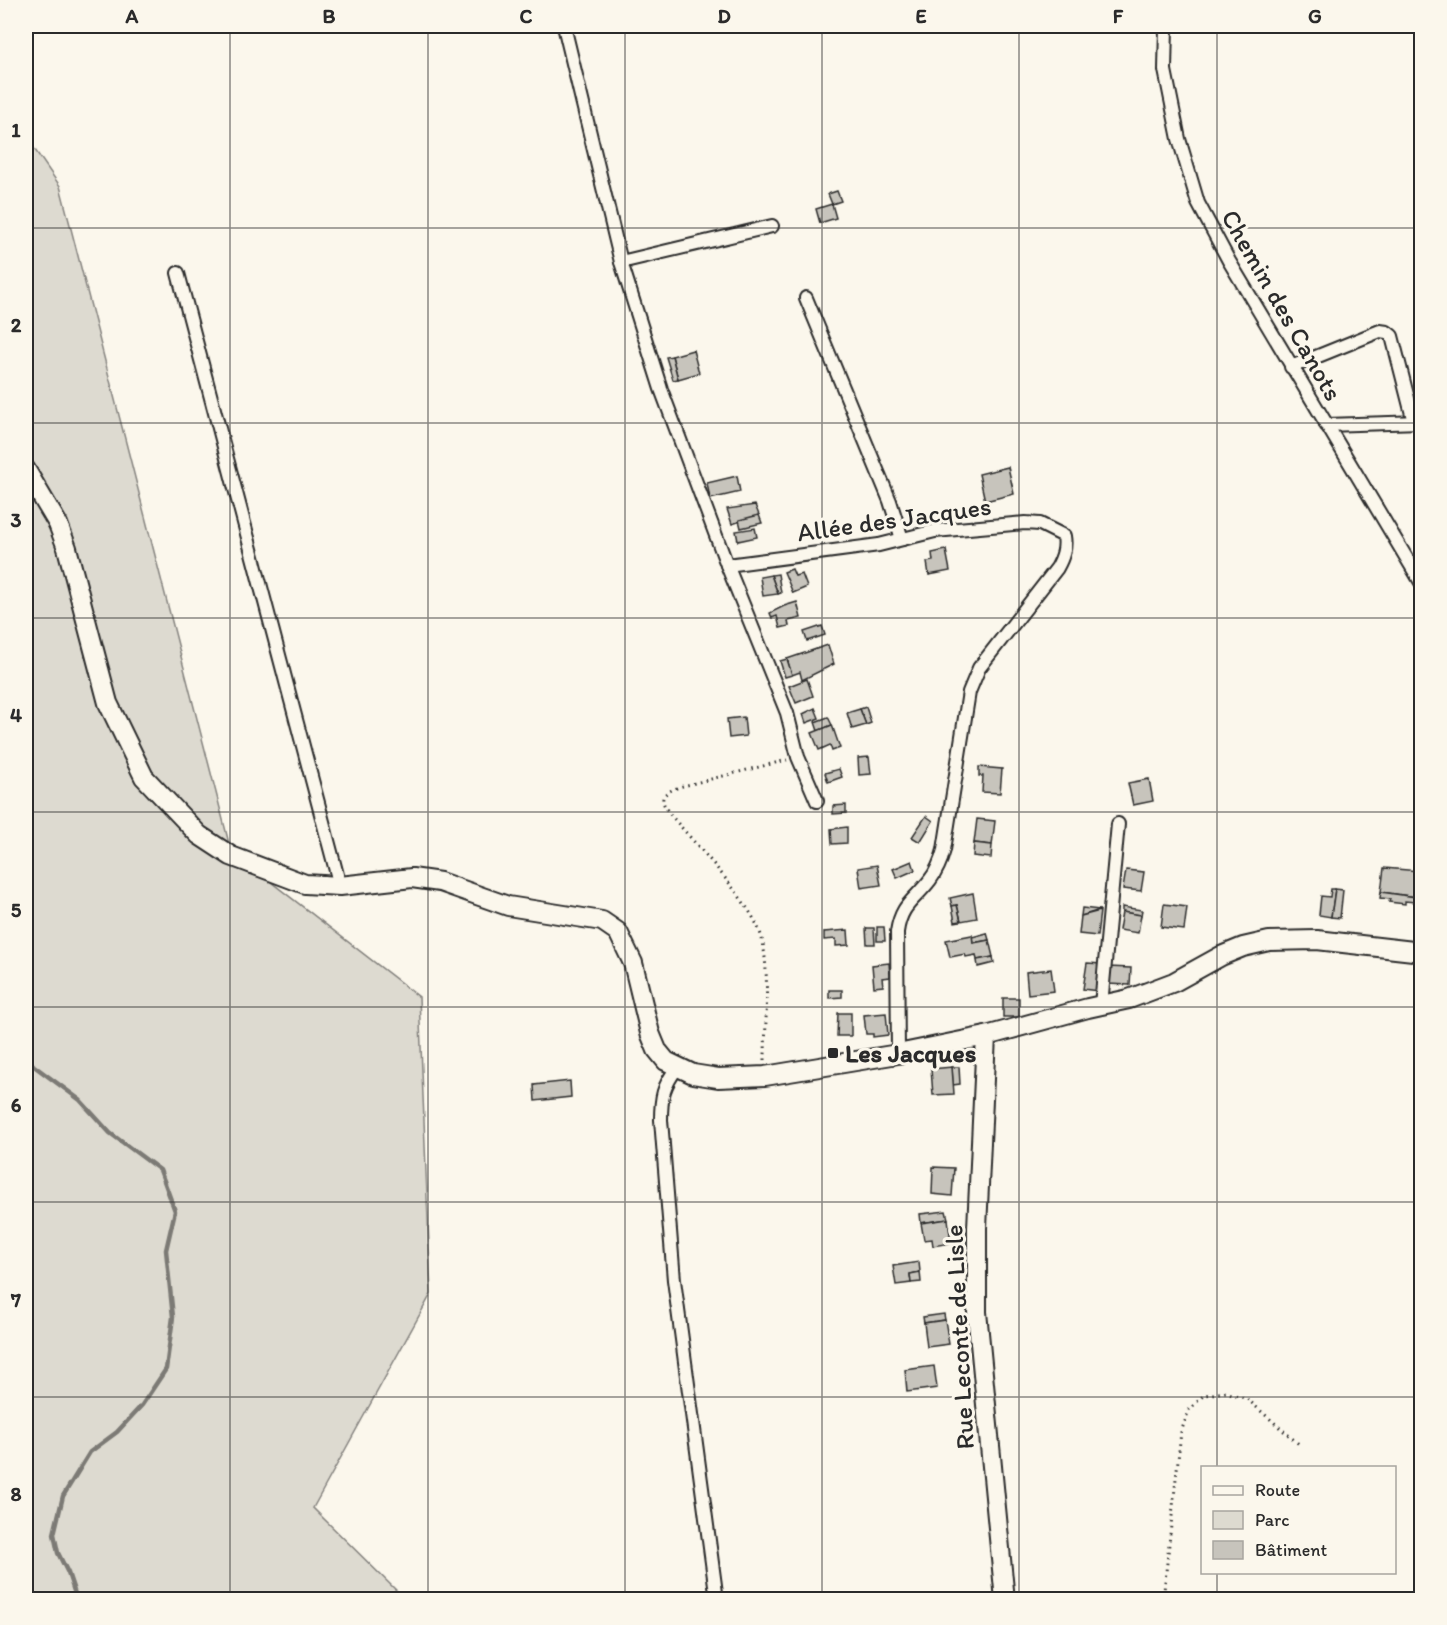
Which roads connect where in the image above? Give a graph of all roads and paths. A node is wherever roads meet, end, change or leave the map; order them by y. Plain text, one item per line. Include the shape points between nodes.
1 (564, 26) edge
2 (1166, 26) edge
3 (772, 226) dead end
4 (621, 262) junction
5 (178, 273) dead end
6 (806, 298) dead end
7 (1291, 368) junction
8 (1418, 422) edge
9 (1326, 425) junction
10 (26, 471) edge
11 (902, 539) junction
12 (727, 565) junction
13 (1422, 584) edge
14 (798, 757) junction
15 (818, 801) dead end
16 (1118, 825) dead end
17 (340, 886) junction
18 (1422, 952) edge
19 (1101, 1005) junction
20 (986, 1036) junction
21 (898, 1054) junction
22 (677, 1068) junction
23 (765, 1076) junction
24 (1300, 1445) dead end
25 (717, 1599) edge
26 (1005, 1599) edge
27 (1163, 1599) edge

1 - 4 street
2 - 7 street, Chemin des Canots via 1165,70 1179,139 1198,203
3 - 4 street
4 - 12 street via 661,389
5 - 17 street
6 - 11 street
7 - 8 street via 1360,338 1387,332 1392,336
7 - 9 street, Chemin des Canots
8 - 9 street
9 - 13 street, Chemin des Canots
10 - 17 main road via 58,524 108,703 144,777 199,835 231,856 305,884
11 - 12 street, Allée des Jacques
11 - 21 street, Allée des Jacques via 935,531 1024,523 1040,524 1064,536 1066,545 1057,568 979,668 969,692 944,850 930,880 899,917
12 - 14 street via 787,713
14 - 15 street
14 - 23 path via 679,787 663,798 669,813 756,920 765,960
16 - 19 street
17 - 22 main road via 412,878 440,882 508,906 602,921 618,932 633,963 657,1050
18 - 19 main road via 1317,940 1269,941 1221,956 1152,991
19 - 20 main road
20 - 21 main road
20 - 26 main road, Rue Leconte de Lisle via 977,1228 978,1312
21 - 23 main road
22 - 23 main road via 718,1078
22 - 25 street via 661,1100 661,1120 674,1280
24 - 27 path via 1247,1399 1226,1392 1204,1395 1189,1410 1181,1432

